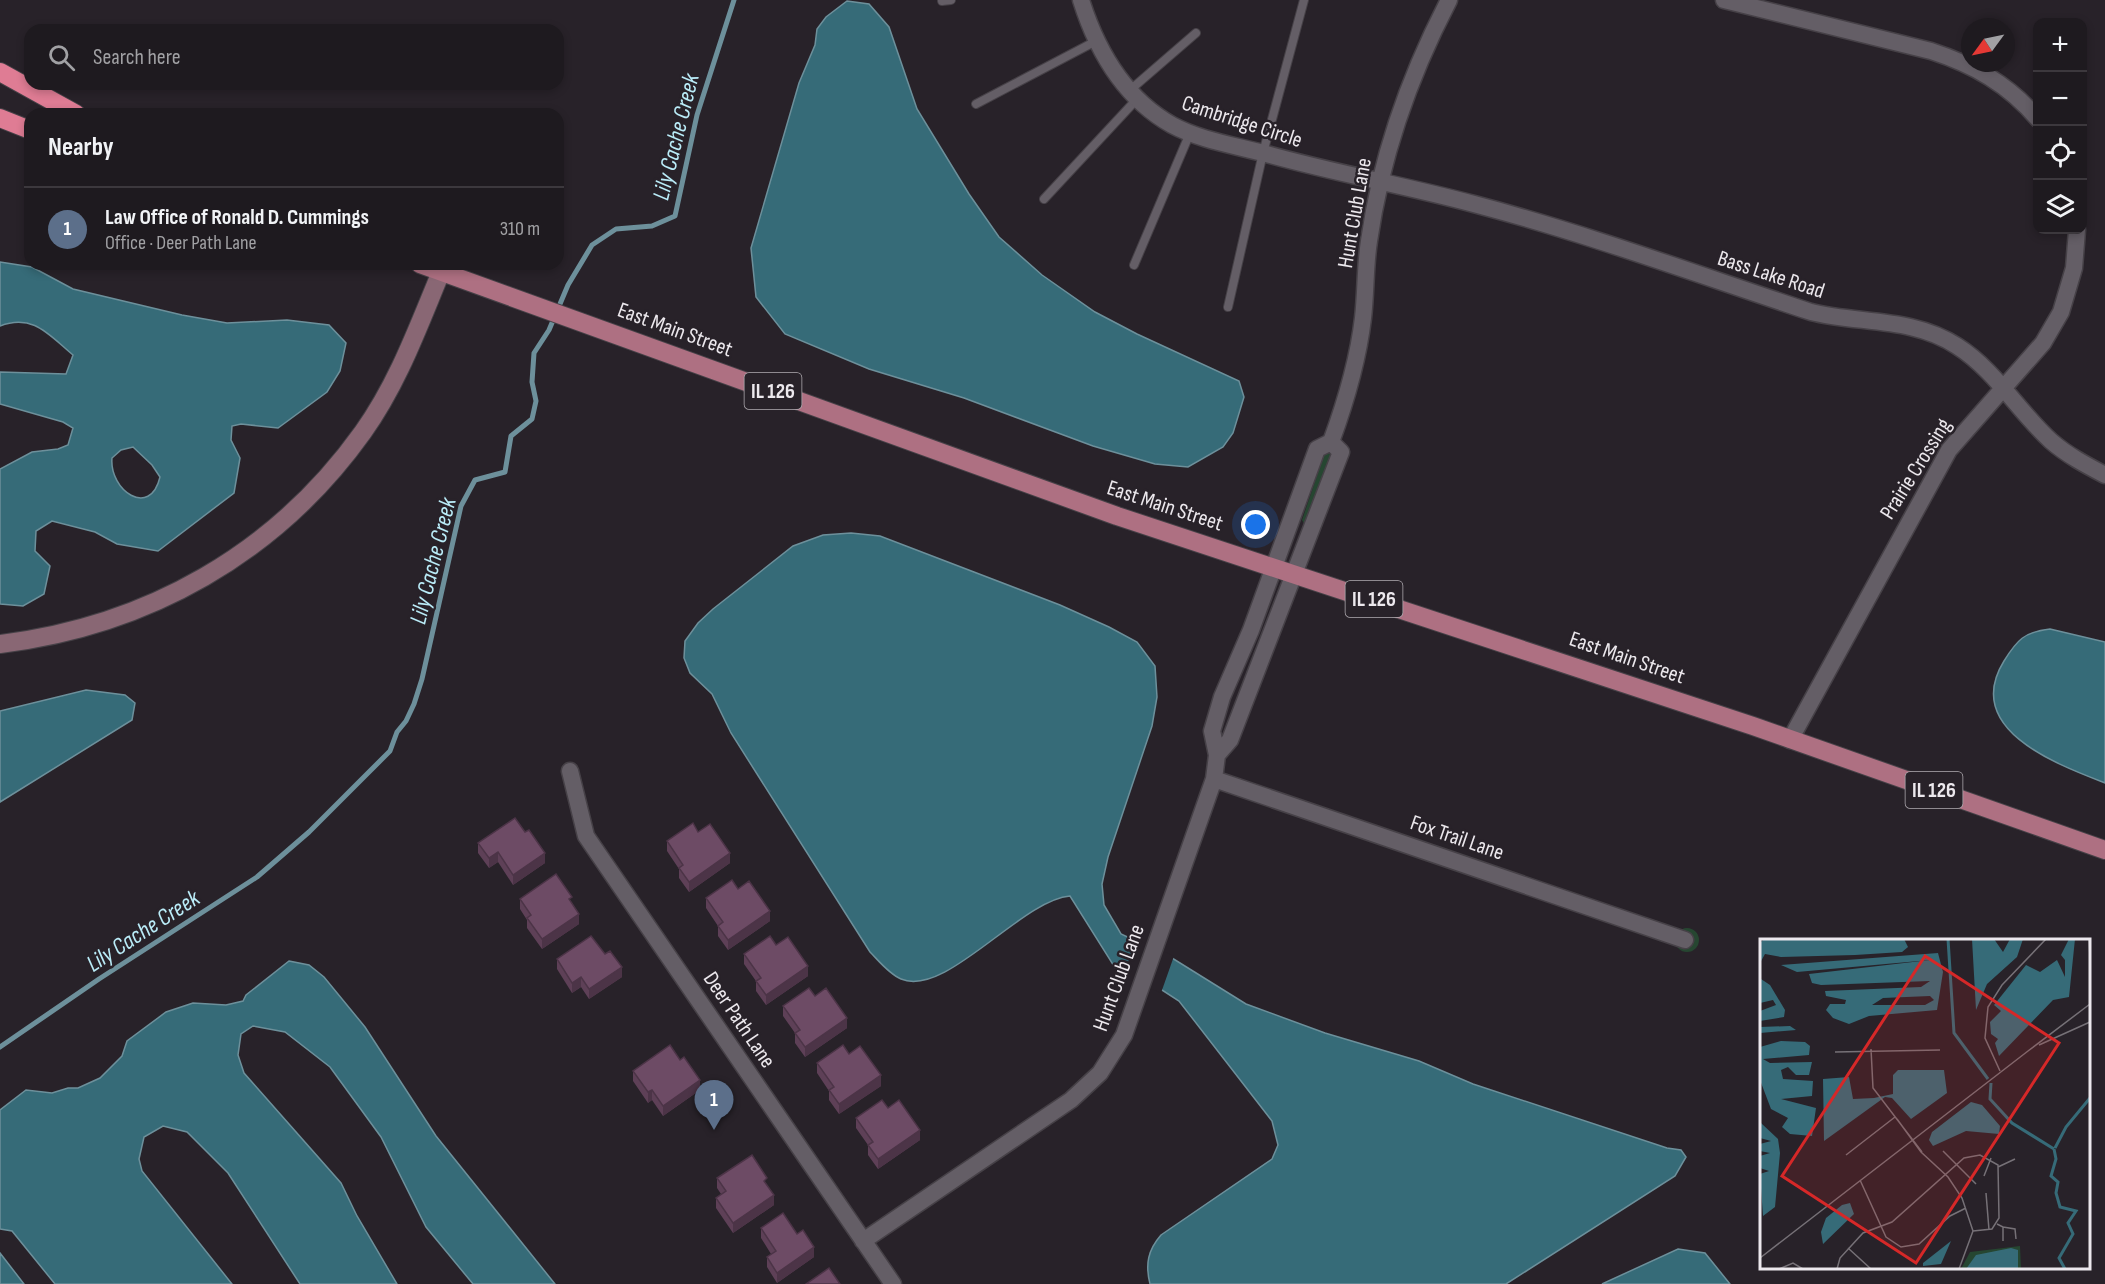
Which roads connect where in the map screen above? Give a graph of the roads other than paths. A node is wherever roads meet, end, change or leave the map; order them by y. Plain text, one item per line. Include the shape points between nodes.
1 (1082, 0) edge
2 (1304, 0) edge
3 (1449, 0) edge
4 (1724, 0) edge
5 (1196, 33) dead end
6 (1096, 41) junction
7 (0, 72) edge
8 (24, 85) edge
9 (33, 90) edge
10 (1133, 95) junction
11 (976, 104) dead end
12 (65, 108) edge
13 (2033, 114) edge
14 (0, 118) edge
15 (24, 128) edge
16 (1191, 132) junction
17 (1263, 153) junction
18 (1381, 183) junction
19 (1044, 199) dead end
20 (2077, 234) edge
21 (1134, 265) dead end
22 (436, 270) edge
23 (441, 272) junction
24 (1228, 307) dead end
25 (2001, 387) junction
26 (1331, 442) junction
27 (2105, 475) edge
28 (1273, 566) junction
29 (1296, 573) junction
30 (0, 644) edge
31 (1790, 740) junction
32 (1217, 755) junction
33 (570, 771) dead end
34 (1214, 779) junction
35 (2105, 850) edge
36 (1685, 940) dead end
37 (863, 1241) junction
38 (893, 1284) edge

1 - 6 street, Cambridge Circle
2 - 17 lane
3 - 18 street, Hunt Club Lane via 1399,113
4 - 13 street via 1965,62 2003,85
5 - 10 lane
6 - 10 street, Cambridge Circle
6 - 11 lane
7 - 8 highway
9 - 12 highway
10 - 16 street, Cambridge Circle via 1173,125
10 - 19 lane
14 - 15 highway
16 - 17 street, Cambridge Circle
16 - 21 lane
17 - 18 street, Cambridge Circle
17 - 24 lane
18 - 25 street, Bass Lake Road via 1552,227 1811,312 1918,328 1957,345
18 - 26 street, Hunt Club Lane via 1369,241 1357,354
20 - 25 street, Prairie Crossing via 2074,268 2061,312 2043,343
22 - 23 main road, East Main Street
23 - 28 main road, East Main Street / IL 126 via 1072,500
23 - 30 street via 407,356 364,431 323,482 280,524 219,567 131,614 62,634
25 - 27 street, Bass Lake Road via 2051,440
25 - 31 street, Prairie Crossing via 1943,459
26 - 28 street, Hunt Club Lane via 1317,449
26 - 29 street, Hunt Club Lane via 1341,452
28 - 29 main road, East Main Street
28 - 32 street, Hunt Club Lane via 1222,697 1212,731
29 - 31 main road, East Main Street / IL 126
29 - 32 street, Hunt Club Lane via 1230,740
31 - 35 main road, East Main Street / IL 126
32 - 34 street, Hunt Club Lane
33 - 37 street, Deer Path Lane via 586,836
34 - 36 street, Fox Trail Lane
34 - 37 street, Hunt Club Lane via 1137,1002 1115,1052 1086,1088
37 - 38 street, Deer Path Lane

